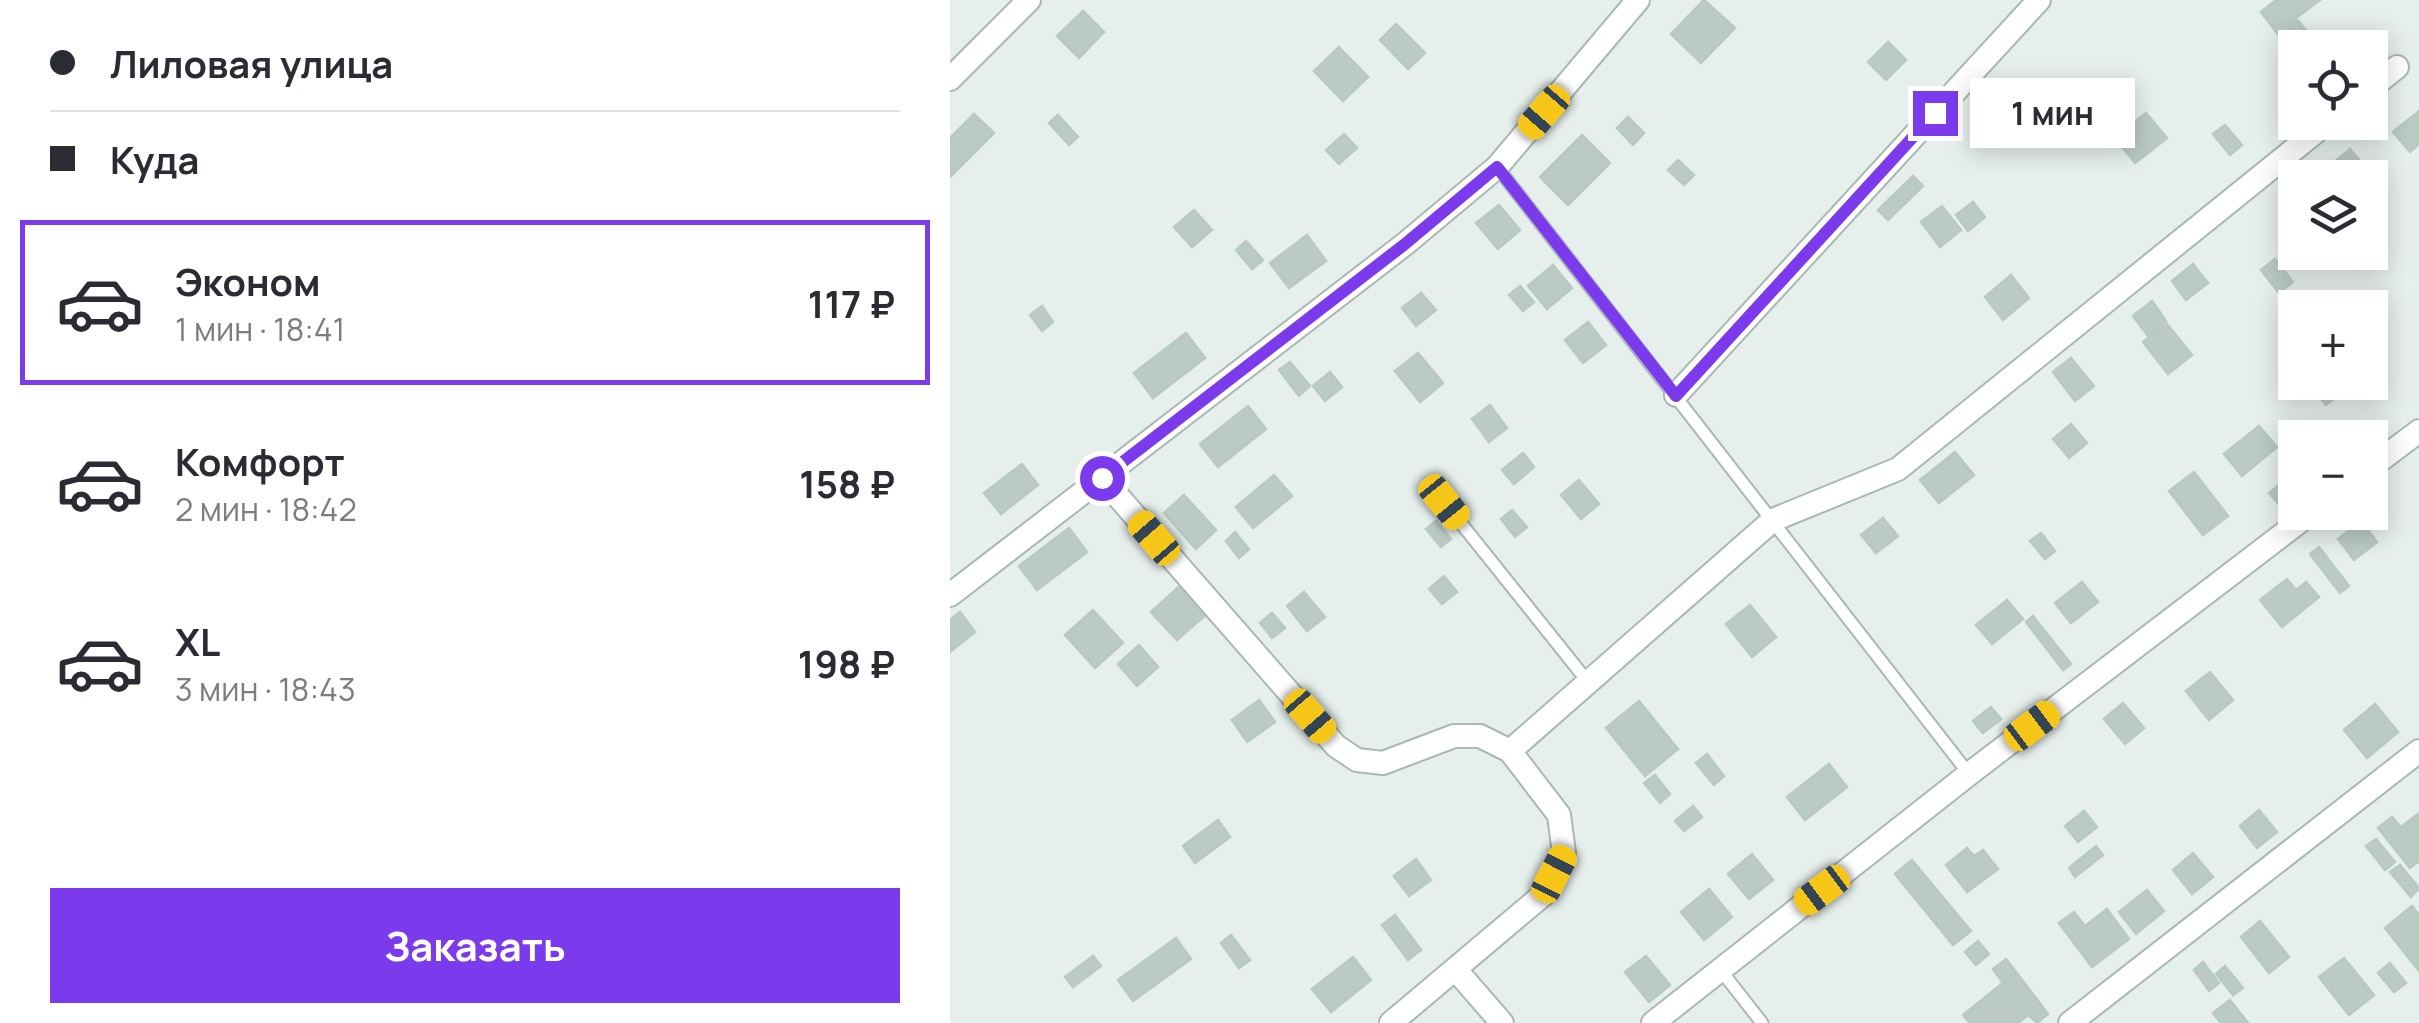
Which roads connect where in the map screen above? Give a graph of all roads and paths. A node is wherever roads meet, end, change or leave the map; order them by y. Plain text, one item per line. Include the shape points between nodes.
1 (1029, 0) edge
2 (1638, 0) edge
3 (2039, 0) edge
4 (2397, 67) dead end
5 (2388, 74) edge
6 (950, 78) edge
7 (2306, 140) edge
8 (1497, 167) junction
9 (1676, 396) junction
10 (2419, 431) edge
11 (2388, 454) edge
12 (1102, 478) junction
13 (1444, 502) dead end
14 (1773, 520) junction
15 (2289, 530) edge
16 (950, 595) edge
17 (1588, 682) junction
18 (1510, 750) junction
19 (2419, 751) edge
20 (1970, 774) junction
21 (1719, 968) junction
22 (1456, 970) junction
23 (1390, 1023) edge
24 (1502, 1023) edge
25 (1652, 1023) edge
26 (1762, 1023) edge
27 (2070, 1023) edge

1 - 6 street
2 - 8 street
3 - 9 street
4 - 5 street
7 - 14 street via 1898,469
8 - 9 lane
8 - 12 street
9 - 14 lane
10 - 11 street
12 - 16 street
12 - 18 street via 1346,753 1383,763 1454,736 1480,736
13 - 17 lane
14 - 17 street
14 - 20 lane
15 - 20 street
17 - 18 street
18 - 22 street via 1559,815 1564,853 1544,894
19 - 27 street
20 - 21 street
21 - 25 street
21 - 26 lane
22 - 23 street
22 - 24 street

